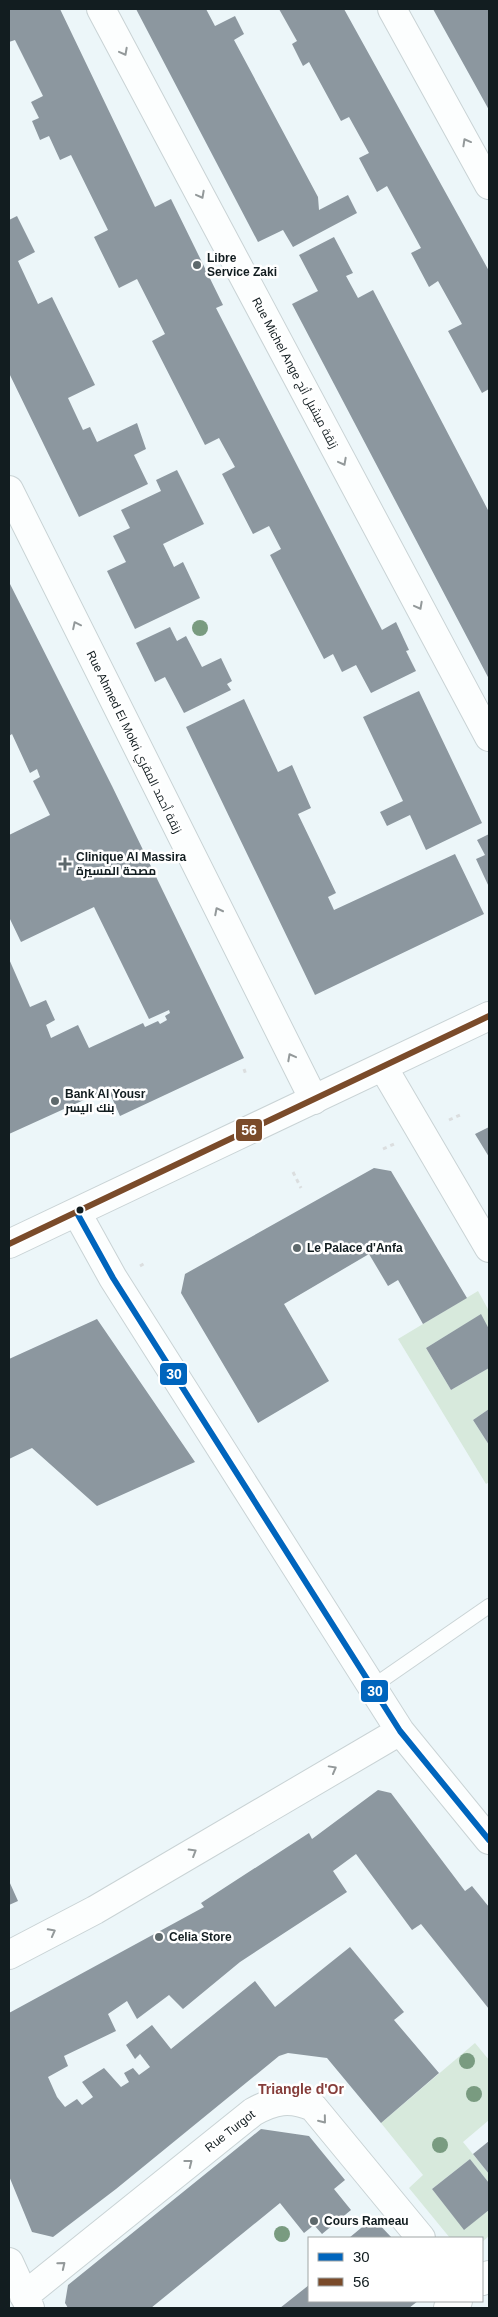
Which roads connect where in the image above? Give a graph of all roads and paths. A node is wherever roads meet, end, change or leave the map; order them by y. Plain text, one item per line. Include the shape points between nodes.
1 (102, 9) edge
2 (392, 9) edge
3 (489, 185) edge
4 (9, 490) edge
5 (489, 737) edge
6 (489, 1016) edge
7 (383, 1066) junction
8 (244, 1069) dead end
9 (246, 1075) dead end
10 (314, 1100) junction
11 (460, 1115) dead end
12 (448, 1120) dead end
13 (395, 1144) dead end
14 (383, 1149) dead end
15 (293, 1172) dead end
16 (301, 1188) dead end
17 (78, 1213) junction
18 (11, 1238) edge
19 (489, 1248) edge
20 (489, 1606) edge
21 (372, 1687) junction
22 (400, 1731) junction
23 (489, 1840) edge
24 (9, 1955) edge
25 (420, 2237) edge
26 (9, 2262) edge
27 (27, 2302) edge

1 -> 5 street, Rue Michel Ange زنقة ميشبل أنج
3 -> 2 street
10 -> 4 street, Rue Ahmed El Mokri زنقة أحمد المقري
6 - 7 street
7 - 10 street
7 - 19 street
8 - 9 path
10 - 17 street
11 - 12 path
13 - 14 path
15 - 16 path
17 - 18 street
17 - 21 street via 113,1278
20 - 21 lane
21 - 22 street
22 - 23 street
24 -> 22 street via 94,1910
27 -> 25 street, Rue Turgot via 253,2112 284,2099 313,2107
26 - 27 street

